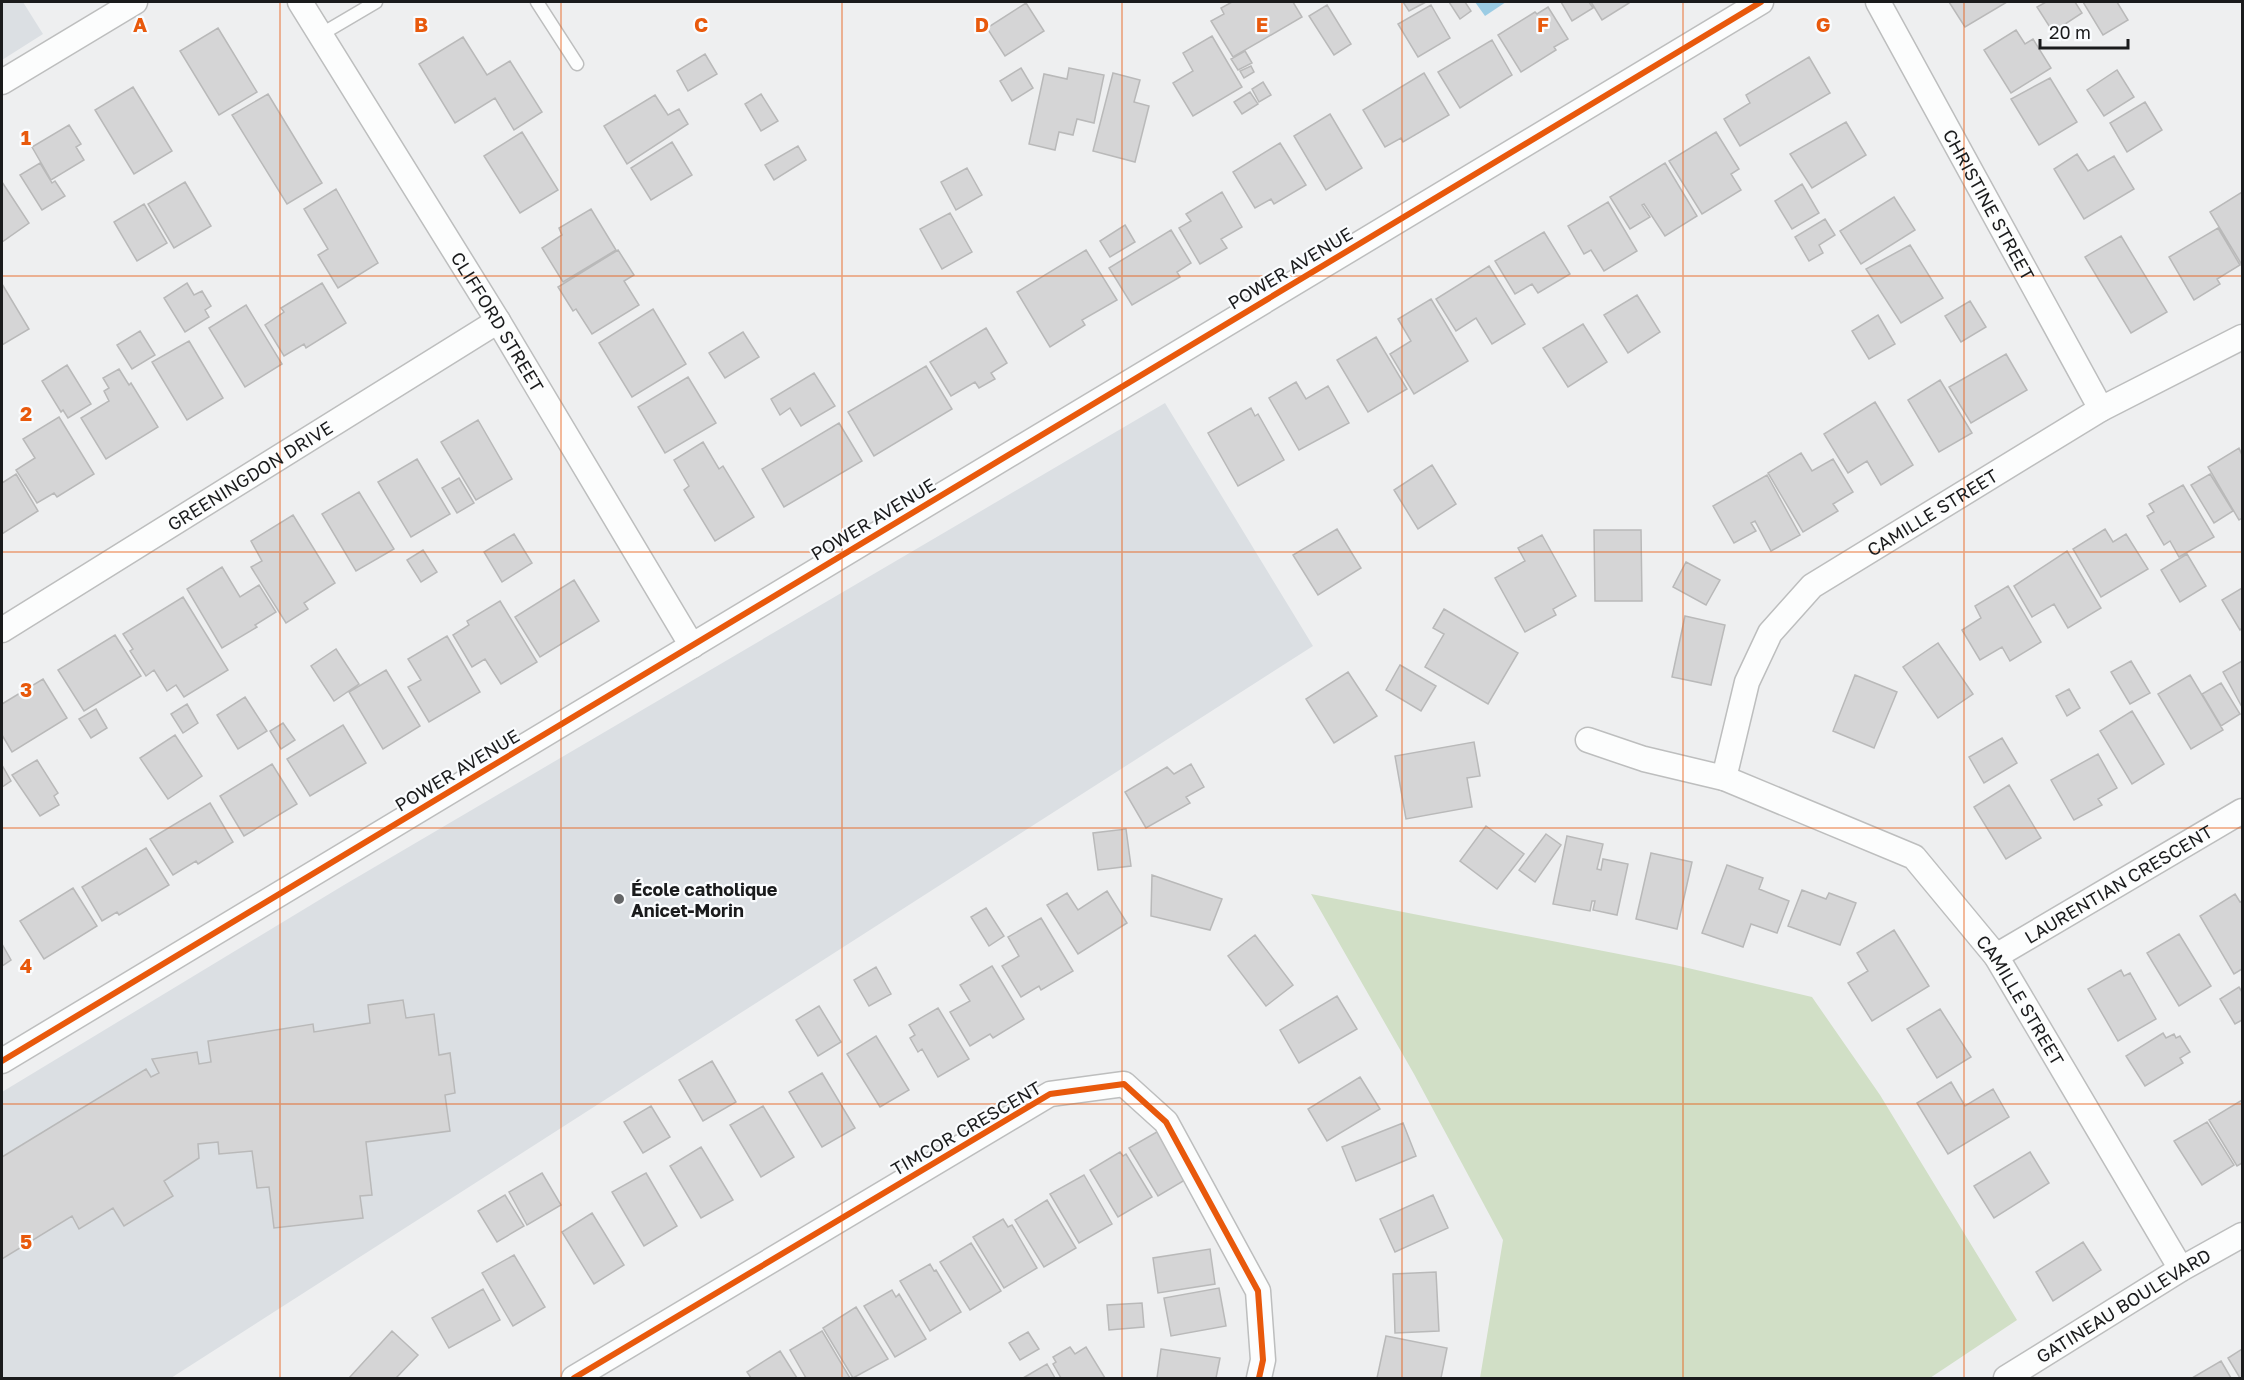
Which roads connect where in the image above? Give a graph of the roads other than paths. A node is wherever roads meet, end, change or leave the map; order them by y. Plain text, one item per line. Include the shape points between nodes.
1 (135, 2) edge
2 (300, 2) edge
3 (376, 2) edge
4 (537, 2) edge
5 (1761, 2) edge
6 (1878, 2) edge
7 (321, 35) junction
8 (577, 64) dead end
9 (2, 82) edge
10 (498, 321) junction
11 (2242, 337) edge
12 (2101, 409) junction
13 (2, 630) edge
14 (692, 646) junction
15 (1588, 740) dead end
16 (1724, 777) junction
17 (2242, 811) edge
18 (1996, 956) junction
19 (2, 1061) edge
20 (2242, 1235) edge
21 (2181, 1269) junction
22 (574, 1378) edge
23 (1259, 1378) edge
24 (2006, 1378) edge

1 - 9 street
2 - 7 street, CLIFFORD STREET
3 - 7 lane
4 - 8 lane
5 - 14 street, POWER AVENUE
6 - 12 street, CHRISTINE STREET
7 - 10 street, CLIFFORD STREET
10 - 13 street, GREENINGDON DRIVE
10 - 14 street, CLIFFORD STREET
11 - 12 street, CAMILLE STREET
12 - 16 street, CAMILLE STREET via 1812,586 1770,633 1746,682
14 - 19 street, POWER AVENUE
15 - 16 street, CAMILLE STREET via 1644,759
16 - 18 street, CAMILLE STREET via 1914,857
17 - 18 street, LAURENTIAN CRESCENT
18 - 21 street, CAMILLE STREET
20 - 21 street, GATINEAU BOULEVARD
21 - 24 street, GATINEAU BOULEVARD
22 - 23 street, TIMCOR CRESCENT via 1050,1094 1124,1084 1166,1122 1258,1291 1263,1360

